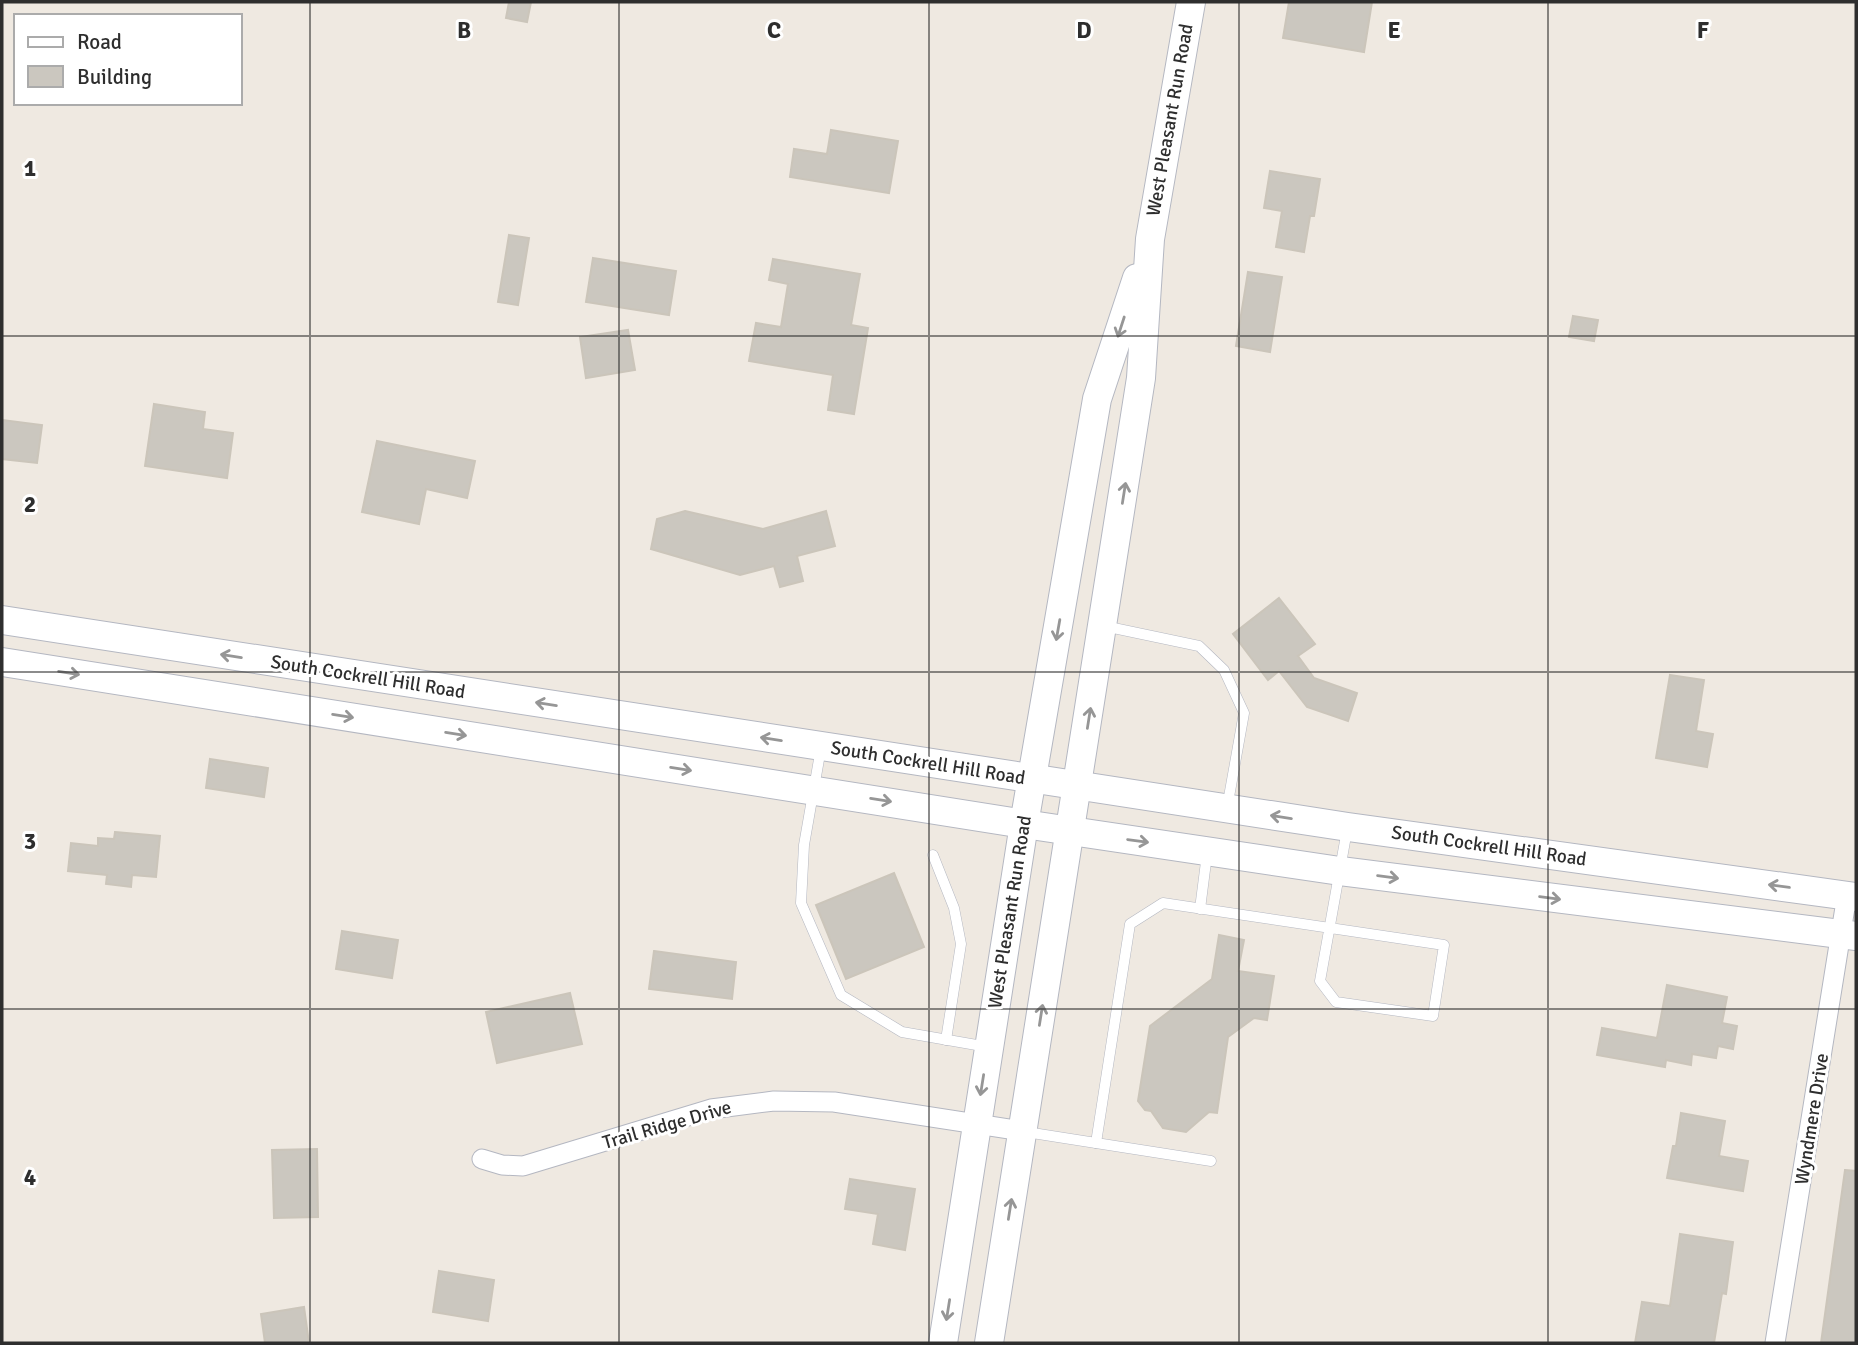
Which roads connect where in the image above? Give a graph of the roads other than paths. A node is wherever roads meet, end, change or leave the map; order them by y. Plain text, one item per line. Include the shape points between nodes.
1 (1191, 2) edge
2 (1150, 239) junction
3 (2, 620) edge
4 (1103, 625) junction
5 (2, 662) edge
6 (821, 746) junction
7 (1032, 778) junction
8 (1079, 785) junction
9 (813, 789) junction
10 (1227, 808) junction
11 (1024, 824) junction
12 (1348, 827) junction
13 (1071, 831) junction
14 (1208, 851) junction
15 (933, 855) dead end
16 (1340, 871) junction
17 (1852, 896) edge
18 (1200, 909) junction
19 (1328, 928) junction
20 (1849, 935) edge
21 (946, 1040) junction
22 (988, 1047) junction
23 (976, 1125) junction
24 (1022, 1131) junction
25 (1096, 1143) junction
26 (482, 1159) dead end
27 (1212, 1161) dead end
28 (943, 1343) edge
29 (989, 1343) edge
30 (1775, 1343) edge

1 - 2 main road, West Pleasant Run Road
4 -> 2 main road, West Pleasant Run Road via 1141,378
2 -> 7 main road, West Pleasant Run Road via 1097,399
6 -> 3 main road, South Cockrell Hill Road
8 -> 4 main road, West Pleasant Run Road
4 - 10 lane via 1199,646 1224,670 1244,713
5 -> 9 main road
6 - 7 main road, South Cockrell Hill Road
6 - 9 lane
7 - 8 main road, South Cockrell Hill Road
7 - 11 main road, West Pleasant Run Road
8 - 10 main road, South Cockrell Hill Road
8 - 13 main road, West Pleasant Run Road
9 -> 11 main road
9 - 21 lane via 801,903 841,995 902,1032
12 -> 10 main road, South Cockrell Hill Road
11 - 13 main road
11 - 22 main road, West Pleasant Run Road
12 - 16 lane
17 -> 12 main road, South Cockrell Hill Road
13 -> 14 main road
24 -> 13 main road, West Pleasant Run Road
14 - 16 main road
14 - 18 lane
15 - 21 lane via 954,908 961,944
16 - 19 lane
16 -> 20 main road
17 - 20 street, Wyndmere Drive
18 - 19 lane
18 - 25 lane via 1163,903 1130,923
19 - 19 lane via 1320,981 1336,1002 1433,1016 1444,945
20 - 30 street, Wyndmere Drive
21 - 22 lane
22 -> 23 main road, West Pleasant Run Road
23 - 24 street, Trail Ridge Drive
23 - 26 street, Trail Ridge Drive via 834,1102 774,1101 711,1109 523,1166 502,1166
23 -> 28 main road, West Pleasant Run Road
24 - 25 lane
29 -> 24 main road, West Pleasant Run Road
25 - 27 lane

